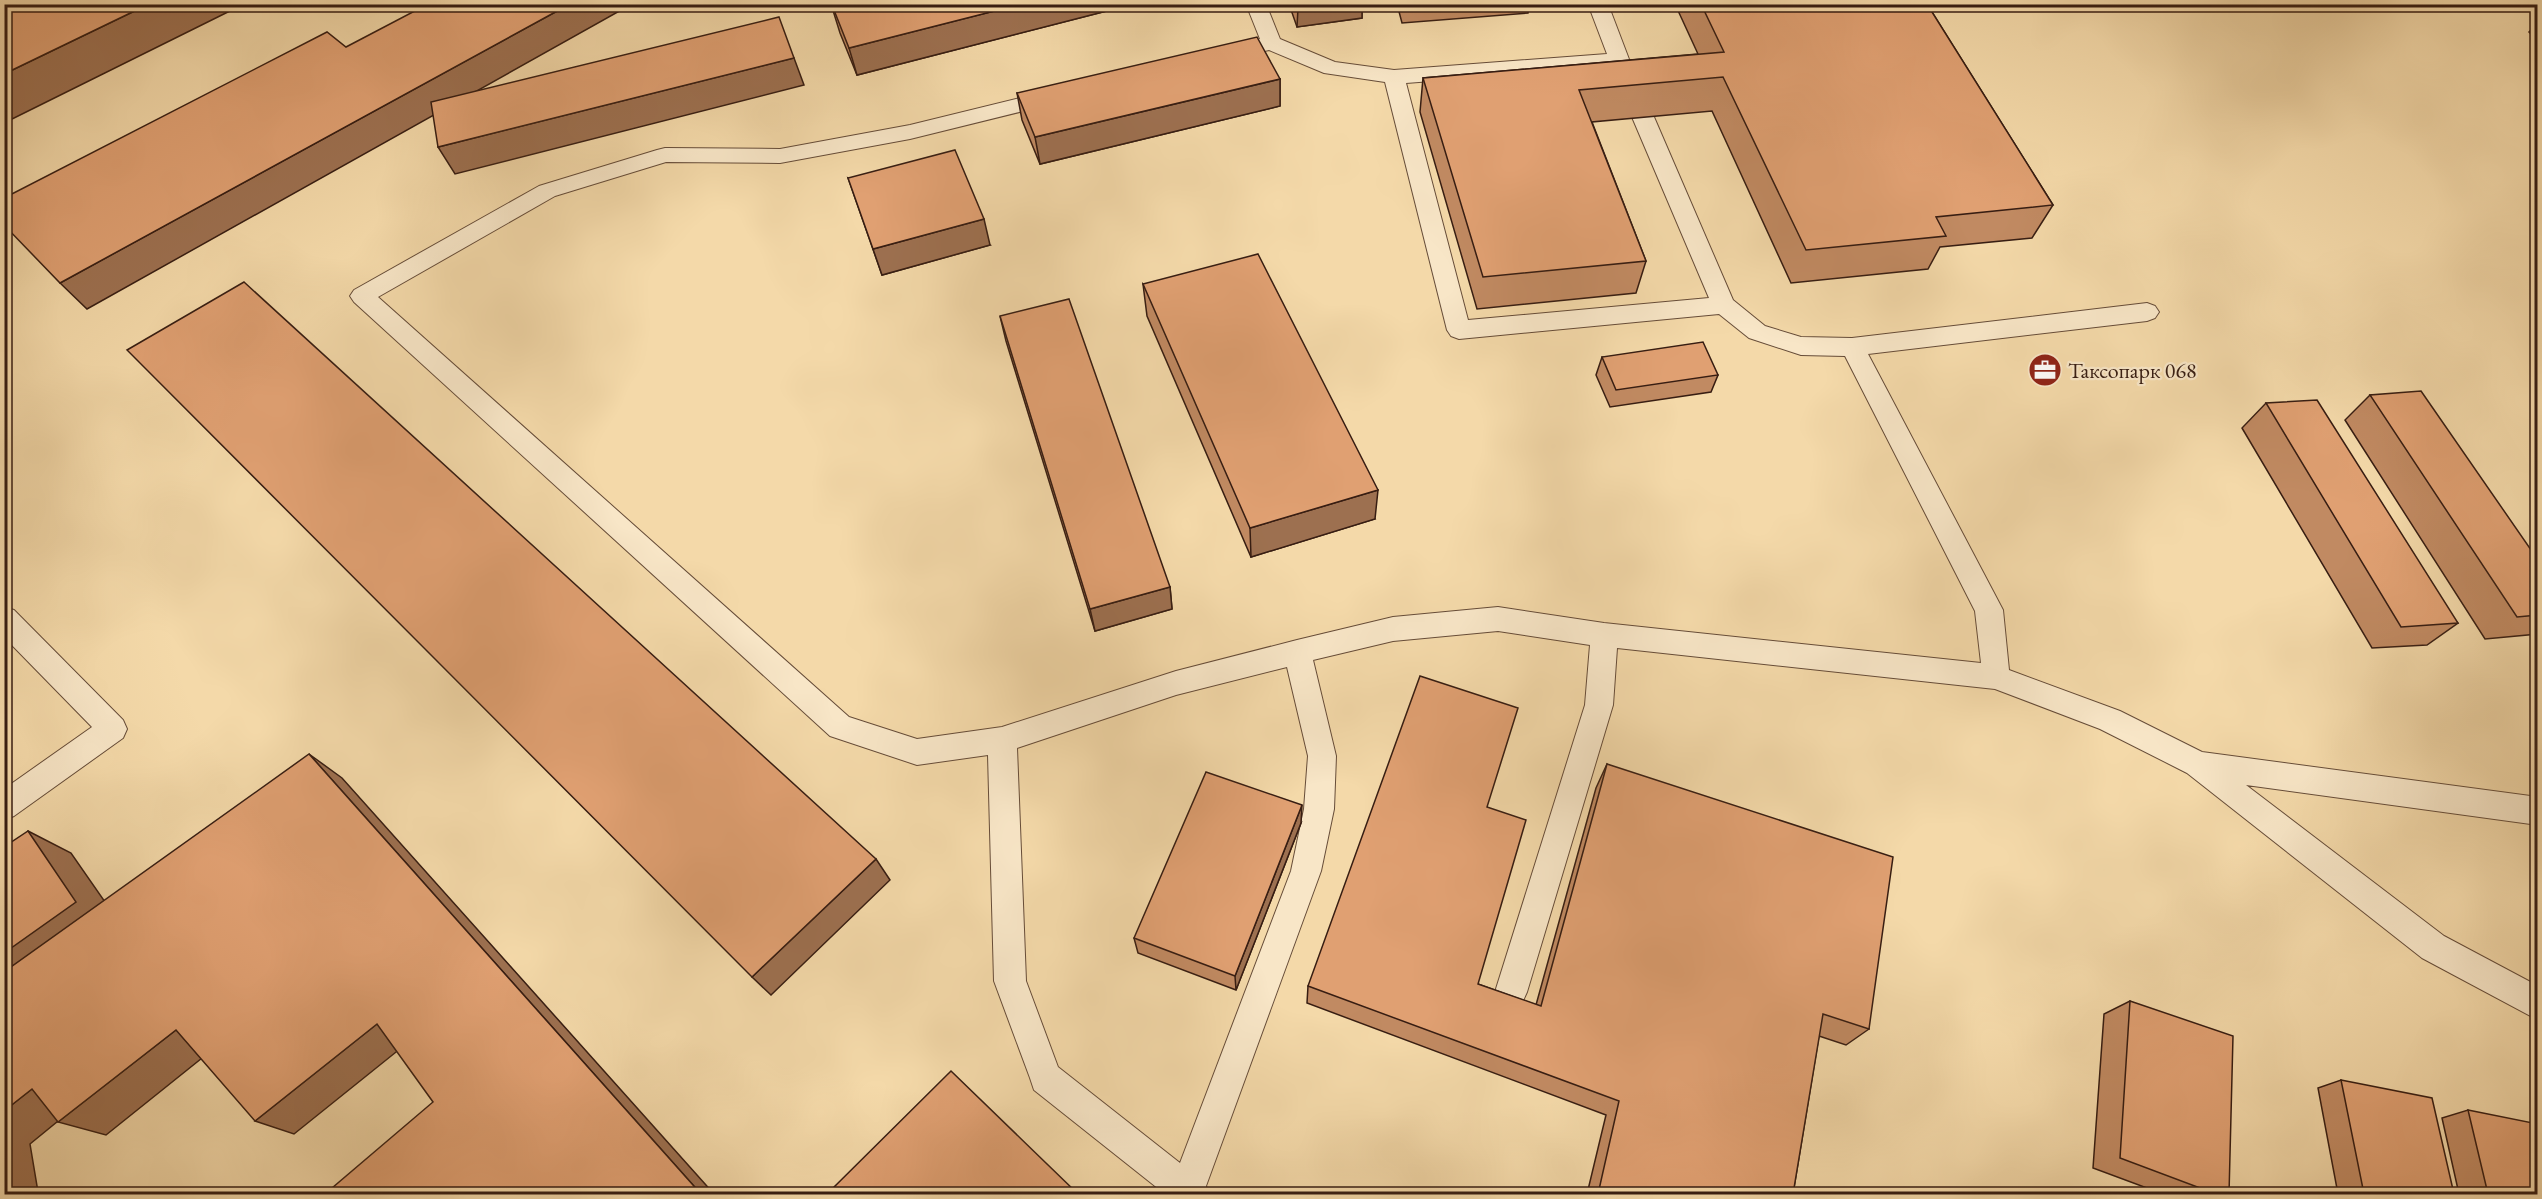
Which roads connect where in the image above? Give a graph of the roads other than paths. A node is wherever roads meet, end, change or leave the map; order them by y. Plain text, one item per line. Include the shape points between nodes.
1 (1256, 4) edge
2 (1598, 4) edge
3 (1271, 42) junction
4 (1203, 59) edge
5 (1619, 60) junction
6 (1394, 77) junction
7 (1079, 90) edge
8 (1633, 93) edge
9 (1643, 117) edge
10 (1724, 305) junction
11 (2147, 312) dead end
12 (1852, 347) junction
13 (4, 618) edge
14 (1604, 635) junction
15 (1297, 652) junction
16 (1996, 677) junction
17 (1002, 740) junction
18 (2197, 764) junction
19 (4, 806) edge
20 (2538, 811) edge
21 (1511, 992) dead end
22 (2538, 1004) edge
23 (1190, 1192) edge

1 - 3 lane
2 - 5 lane
3 - 4 lane
3 - 6 lane via 1331,68
5 - 6 lane
5 - 8 lane
6 - 10 lane via 1460,330
7 - 17 lane via 910,132 780,156 665,155 547,191 362,296 840,727 917,752
9 - 10 lane
10 - 12 lane via 1757,332 1801,346
11 - 12 lane
12 - 16 lane via 1989,610
13 - 19 lane via 113,729
14 - 15 lane via 1498,619 1393,629
14 - 16 lane
14 - 21 lane via 1599,705
15 - 17 lane via 1176,683
15 - 23 lane via 1322,756 1318,809 1306,871
16 - 18 lane via 2110,720
17 - 23 lane via 1010,981 1046,1078
18 - 20 lane
18 - 22 lane via 2433,947

